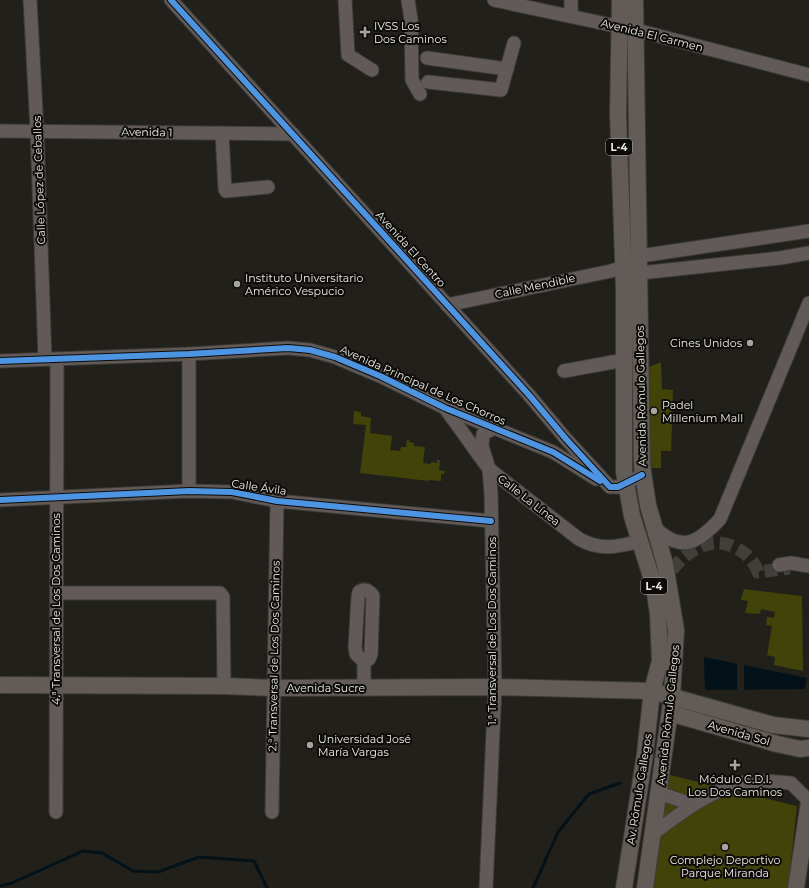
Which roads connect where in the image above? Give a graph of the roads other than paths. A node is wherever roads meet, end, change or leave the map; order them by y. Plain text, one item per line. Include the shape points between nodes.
1 (30, 0) edge
2 (171, 0) edge
3 (345, 0) edge
4 (408, 0) edge
5 (494, 0) edge
6 (571, 0) edge
7 (620, 0) edge
8 (635, 0) edge
9 (515, 2) edge
10 (571, 16) junction
11 (619, 27) junction
12 (635, 30) junction
13 (514, 43) dead end
14 (427, 58) dead end
15 (507, 69) junction
16 (372, 70) dead end
17 (809, 75) edge
18 (428, 82) dead end
19 (420, 94) dead end
20 (37, 130) junction
21 (0, 131) edge
22 (222, 133) junction
23 (293, 134) junction
24 (268, 187) dead end
25 (809, 231) edge
26 (809, 253) edge
27 (640, 256) junction
28 (623, 267) junction
29 (640, 273) junction
30 (809, 303) edge
31 (447, 305) junction
32 (189, 354) junction
33 (51, 359) junction
34 (624, 360) junction
35 (0, 361) edge
36 (564, 371) dead end
37 (445, 408) junction
38 (494, 428) junction
39 (566, 439) junction
40 (553, 452) junction
41 (578, 460) junction
42 (489, 469) junction
43 (642, 475) junction
44 (618, 485) junction
45 (189, 491) junction
46 (57, 497) junction
47 (0, 500) edge
48 (277, 501) junction
49 (491, 521) junction
50 (654, 527) junction
51 (640, 541) junction
52 (808, 566) edge
53 (784, 567) tunnel mouth
54 (57, 593) junction
55 (364, 662) dead end
56 (0, 685) edge
57 (55, 685) junction
58 (224, 686) junction
59 (495, 687) junction
60 (274, 688) junction
61 (364, 688) junction
62 (652, 691) junction
63 (672, 696) junction
64 (670, 713) junction
65 (809, 729) edge
66 (809, 748) edge
67 (659, 793) junction
68 (809, 801) edge
69 (694, 805) junction
70 (56, 812) dead end
71 (272, 812) dead end
72 (653, 834) junction
73 (486, 888) edge
74 (624, 888) edge
75 (645, 888) edge
76 (796, 888) edge

1 - 20 street, Calle López de Ceballos
2 - 23 street, Avenida El Centro
3 - 16 street via 348,55
4 - 19 street via 412,80
5 - 9 street, Avenida El Carmen
6 - 10 street
7 - 11 main road, Avenida Rómulo Gallegos / L-4
8 - 12 main road, Avenida Rómulo Gallegos / L-4
9 - 10 street, Avenida El Carmen
10 - 11 street, Avenida El Carmen
11 - 12 street, Avenida El Carmen
11 - 28 main road, Avenida Rómulo Gallegos / L-4 via 618,114
12 - 17 street, Avenida El Carmen
12 - 27 main road, Avenida Rómulo Gallegos / L-4
13 - 15 street
14 - 15 street
15 - 18 street via 503,88 499,91
20 - 21 street, Avenida 1
20 - 22 street, Avenida 1
20 - 33 street, Calle López de Ceballos
22 - 23 street, Avenida 1
22 - 24 street via 225,190
23 - 31 street, Avenida El Centro via 377,218
25 - 27 street
26 - 29 street
27 - 28 street, Calle Mendible
27 - 29 main road, Avenida Rómulo Gallegos / L-4
28 - 29 street
28 - 31 street, Calle Mendible
28 - 34 main road, Avenida Rómulo Gallegos / L-4
29 - 43 main road, Avenida Rómulo Gallegos / L-4
30 - 50 street via 720,519 701,537 684,543 673,542
31 - 39 street, Avenida El Centro
32 - 33 street, Avenida Principal de Los Chorros
32 - 37 street, Avenida Principal de Los Chorros via 288,348 310,350 335,357 380,376
32 - 45 street
33 - 35 street, Avenida Principal de Los Chorros
33 - 46 street, 4.ª Transversal de Los Dos Caminos
34 - 36 street
34 - 44 main road, Avenida Rómulo Gallegos / L-4
37 - 38 street, Avenida Principal de Los Chorros
37 - 42 street, Calle La Línea
38 - 40 street, Avenida Principal de Los Chorros
38 - 42 street, Avenida Principal de Los Chorros via 483,434 482,440
39 - 40 street via 567,451
39 - 41 street, Avenida El Centro
40 - 41 street, Avenida Principal de Los Chorros
41 - 44 street, Avenida Principal de Los Chorros
42 - 49 street, 1.ª Transversal de Los Dos Caminos
42 - 51 street, Calle La Línea via 590,545 609,548
43 - 44 street
43 - 50 main road, Avenida Rómulo Gallegos / L-4
44 - 51 main road, Avenida Rómulo Gallegos / L-4
45 - 46 street, Calle Ávila
45 - 48 street, Calle Ávila via 232,492
46 - 47 street, Calle Ávila
46 - 54 street, 4.ª Transversal de Los Dos Caminos
48 - 49 street, Calle Ávila
48 - 60 street, 2.ª Transversal de Los Dos Caminos
49 - 59 street, 1.ª Transversal de Los Dos Caminos
50 - 63 main road, Avenida Rómulo Gallegos / L-4 via 670,575 676,630
51 - 62 main road, Avenida Rómulo Gallegos / L-4 via 654,586 658,614 660,661
52 - 53 street via 791,563
54 - 57 street, 4.ª Transversal de Los Dos Caminos
54 - 58 street via 220,593 223,597
55 - 61 street
56 - 57 main road, Avenida Sucre
57 - 58 main road, Avenida Sucre
57 - 70 street, 4.ª Transversal de Los Dos Caminos
58 - 60 main road, Avenida Sucre
59 - 61 main road, Avenida Sucre
59 - 62 main road, Avenida Sucre
59 - 73 street, 1.ª Transversal de Los Dos Caminos
60 - 61 main road, Avenida Sucre
60 - 71 street, 2.ª Transversal de Los Dos Caminos
62 - 63 main road, Avenida Sol
62 - 64 main road
62 - 74 main road, Av. Rómulo Gallegos / L-4
63 - 64 main road, Avenida Rómulo Gallegos / L-4
63 - 65 main road, Avenida Sol via 773,725
64 - 66 main road, Avenida Sol via 777,744 800,749
64 - 67 main road, Avenida Rómulo Gallegos / L-4
67 - 69 street
67 - 72 main road, Avenida Rómulo Gallegos / L-4
68 - 69 street via 791,783 762,782 742,783
68 - 76 main road
69 - 72 street
72 - 75 main road, Av. Rómulo Gallegos / L-4

